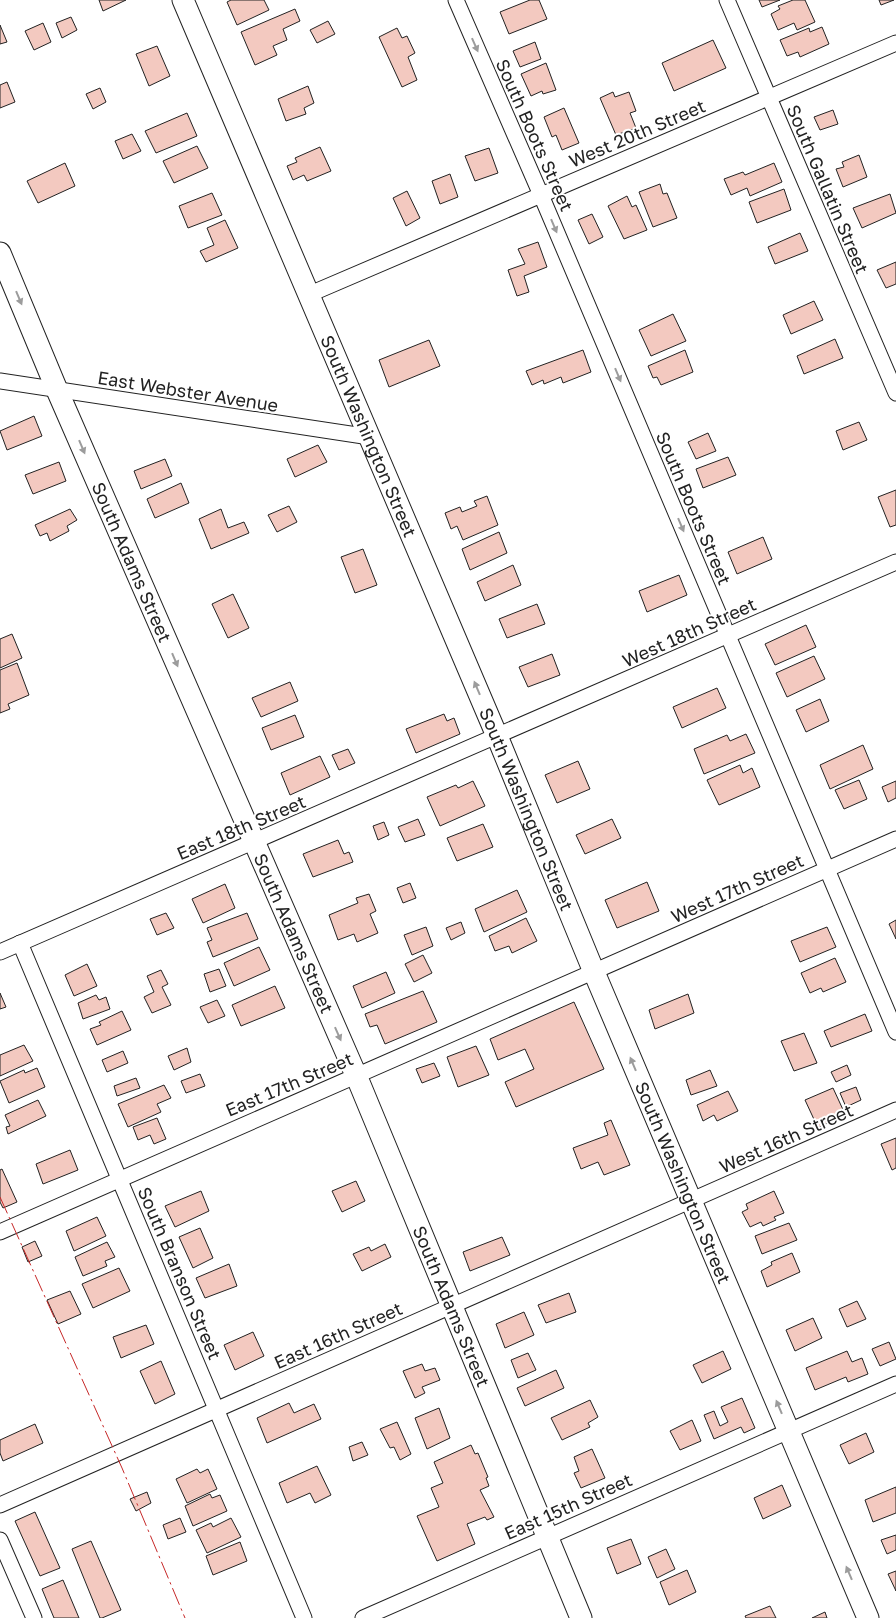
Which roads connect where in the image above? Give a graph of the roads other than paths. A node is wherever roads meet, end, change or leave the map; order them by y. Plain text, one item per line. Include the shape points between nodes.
1 (183, 0) edge
2 (456, 0) edge
3 (727, 0) edge
4 (896, 43) edge
5 (768, 98) junction
6 (541, 195) junction
7 (0, 252) edge
8 (310, 294) junction
9 (0, 381) edge
10 (57, 390) junction
11 (896, 393) edge
12 (370, 437) junction
13 (896, 562) edge
14 (728, 635) junction
15 (497, 736) junction
16 (896, 839) edge
17 (254, 842) junction
18 (827, 869) junction
19 (20, 943) junction
20 (0, 952) edge
21 (594, 972) junction
22 (896, 1032) edge
23 (356, 1075) junction
24 (896, 1110) edge
25 (119, 1178) junction
26 (692, 1200) junction
27 (0, 1232) edge
28 (450, 1306) junction
29 (896, 1384) edge
30 (216, 1410) junction
31 (789, 1431) junction
32 (0, 1505) edge
33 (545, 1536) junction
34 (0, 1540) edge
35 (34, 1618) edge
36 (304, 1618) edge
37 (364, 1618) edge
38 (581, 1618) edge
39 (868, 1618) edge

1 - 8 main road, South Washington Street
2 -> 6 street, South Boots Street
3 - 5 street, South Gallatin Street
4 - 5 street, West 20th Street
5 - 6 street, West 20th Street
5 - 11 street, South Gallatin Street
6 - 8 street, West 20th Street
6 -> 14 street, South Boots Street
7 -> 10 main road, South Adams Street
8 - 12 main road, South Washington Street
9 - 10 street, East Webster Avenue
10 - 12 street, East Webster Avenue
10 -> 17 main road, South Adams Street
15 -> 12 main road, South Washington Street
13 - 14 street, West 18th Street
14 - 15 street, West 18th Street
14 - 18 street, South Boots Street
15 - 17 street, East 18th Street
15 - 21 main road, South Washington Street
16 - 18 street, West 17th Street
17 - 19 street, East 18th Street
17 -> 23 main road, South Adams Street
18 - 21 street, West 17th Street
18 - 22 street, South Boots Street
19 - 20 street, East 18th Street
19 - 25 street, South Branson Street
21 - 23 street, East 17th Street
26 -> 21 main road, South Washington Street
23 - 25 street, East 17th Street
23 - 28 main road, South Adams Street
24 - 26 street, West 16th Street
25 - 27 street, East 17th Street
25 - 30 street, South Branson Street
26 - 28 street, East 16th Street
31 -> 26 main road, South Washington Street
28 - 30 street, East 16th Street
28 - 33 main road, South Adams Street
29 - 31 street, East 15th Street
30 - 32 street, East 16th Street
30 - 36 street, South Branson Street
31 - 33 street, East 15th Street
39 -> 31 main road, South Washington Street
33 - 37 street, East 15th Street
33 - 38 main road, South Adams Street
34 - 35 street

